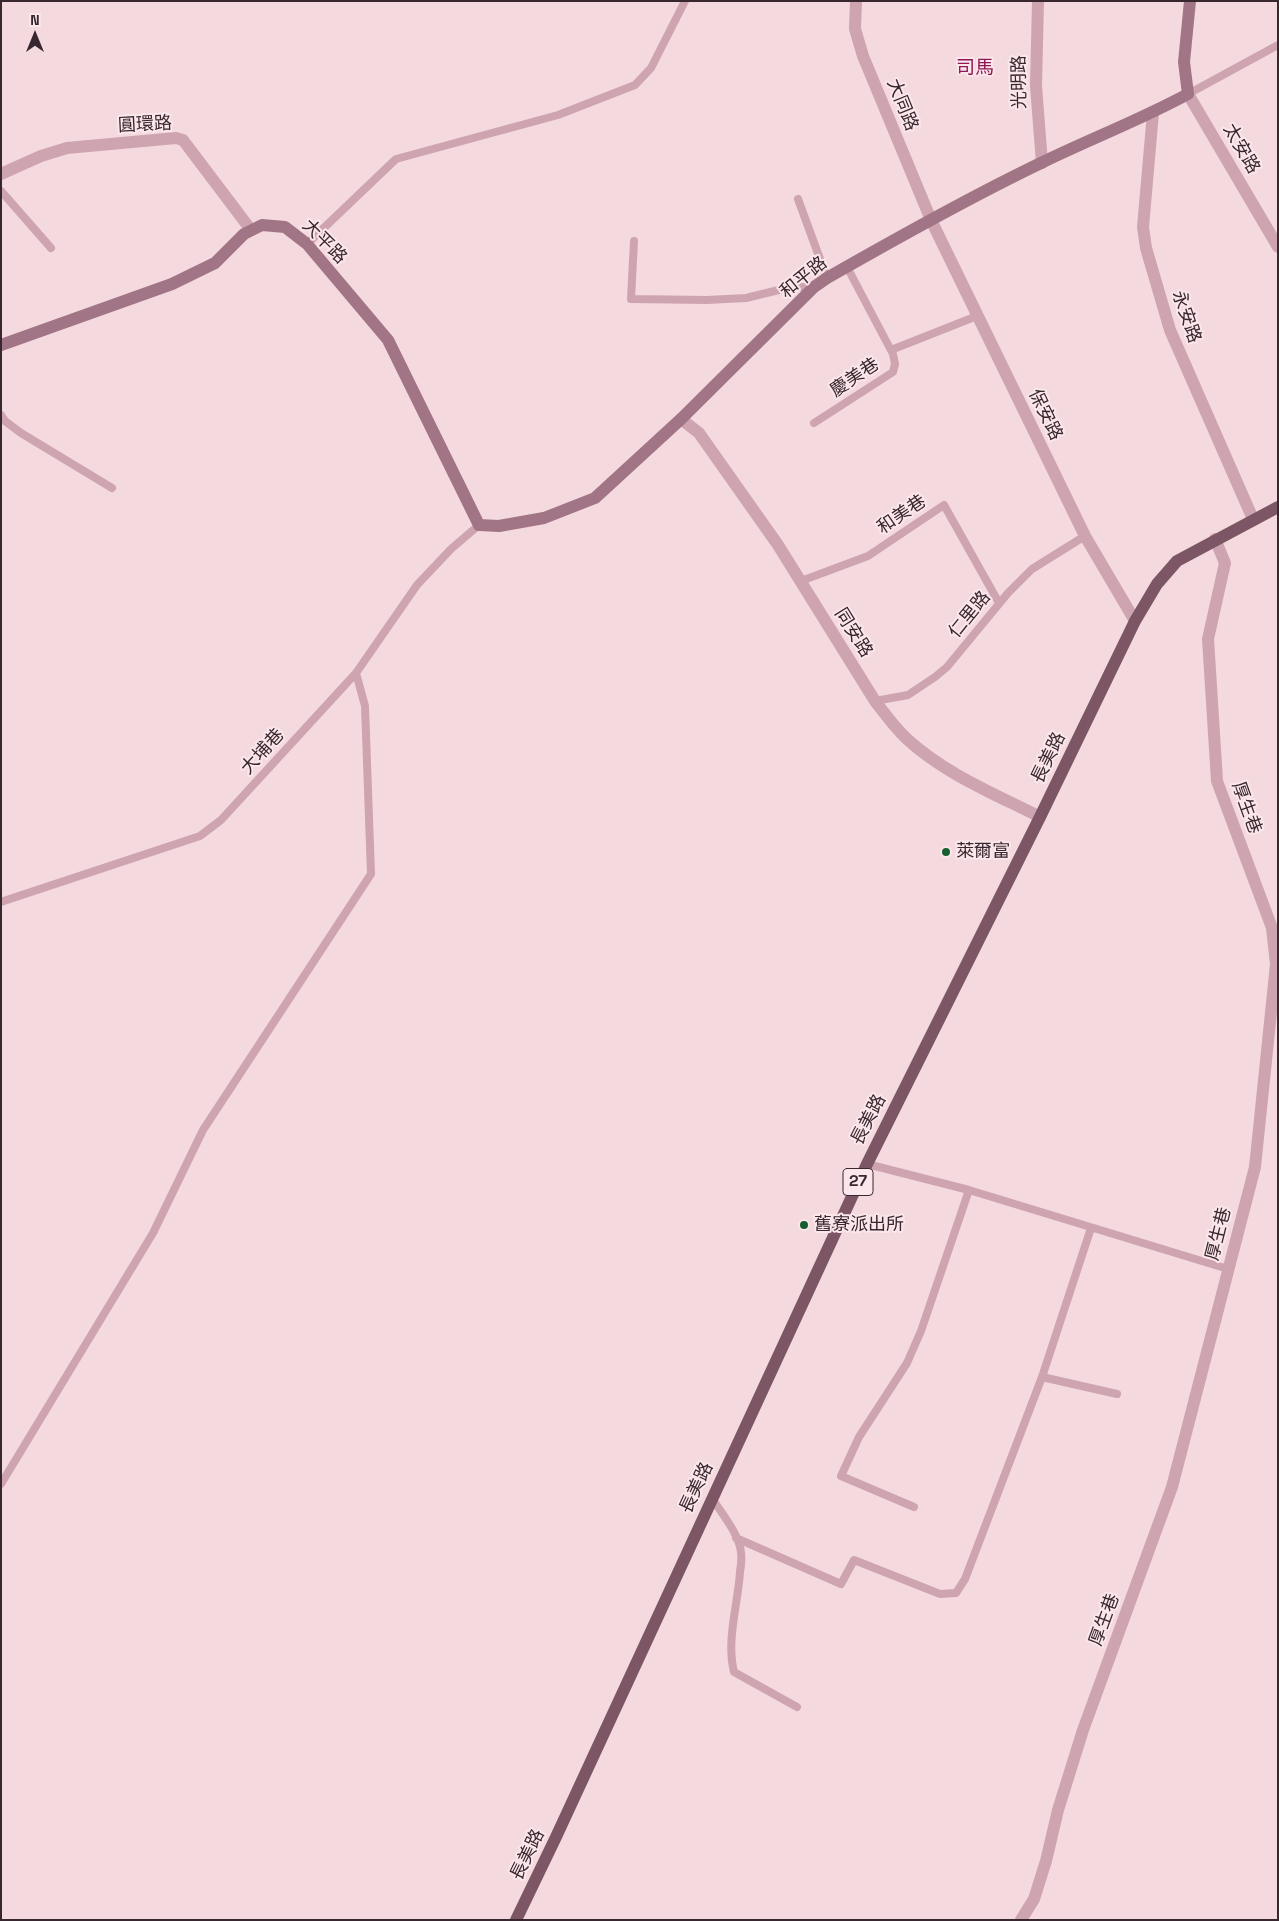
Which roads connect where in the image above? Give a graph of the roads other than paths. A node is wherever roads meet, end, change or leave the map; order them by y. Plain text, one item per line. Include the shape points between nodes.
1 (685, 1) edge
2 (856, 1) edge
3 (1038, 1) edge
4 (1190, 1) edge
5 (1278, 46) edge
6 (1188, 94) junction
7 (1153, 113) junction
8 (1042, 163) junction
9 (1, 174) edge
10 (1, 191) edge
11 (798, 199) dead end
12 (930, 220) junction
13 (251, 230) junction
14 (634, 240) dead end
15 (307, 244) junction
16 (1278, 247) edge
17 (51, 248) dead end
18 (847, 266) junction
19 (827, 278) junction
20 (814, 288) junction
21 (977, 316) junction
22 (1, 346) edge
23 (891, 350) junction
24 (1, 415) edge
25 (681, 418) junction
26 (814, 423) dead end
27 (112, 488) dead end
28 (1278, 507) edge
29 (1253, 519) junction
30 (479, 525) junction
31 (1085, 536) junction
32 (1215, 539) junction
33 (801, 581) junction
34 (999, 603) junction
35 (1135, 621) junction
36 (356, 674) junction
37 (875, 701) junction
38 (1040, 816) junction
39 (1, 902) edge
40 (866, 1164) junction
41 (969, 1190) junction
42 (1091, 1228) junction
43 (1228, 1269) junction
44 (1042, 1377) junction
45 (1117, 1394) dead end
46 (1, 1484) edge
47 (712, 1498) junction
48 (914, 1507) dead end
49 (736, 1538) junction
50 (797, 1708) dead end
51 (516, 1920) edge
52 (1021, 1920) edge

1 - 15 lane via 651,68 635,85 558,115 396,160
2 - 12 street, 大同路 via 855,29 863,56
3 - 8 street, 光明路 via 1036,86
4 - 6 street via 1184,62
5 - 6 lane
6 - 7 street, 和平路
6 - 16 street, 太安路
7 - 8 street, 和平路
7 - 29 street, 永安路 via 1143,227 1146,248 1170,330
8 - 12 street, 和平路
9 - 13 street, 圓環路 via 67,148 176,138 183,140
10 - 17 lane
11 - 19 lane
12 - 18 street, 和平路
12 - 21 street, 保安路
13 - 15 street, 大平路 via 262,225 284,227
13 - 22 street via 215,263 172,284
14 - 20 lane via 631,299 746,298 791,287
15 - 30 street, 大平路 via 388,340
18 - 19 street, 和平路
18 - 23 lane, 慶美巷
19 - 20 street, 和平路
20 - 25 street, 和平路
21 - 23 lane, 慶美巷
21 - 31 street, 保安路
23 - 26 lane, 慶美巷 via 895,364 893,372
24 - 27 lane via 21,433
25 - 30 street, 和平路 via 595,498 544,518 499,526
25 - 33 street, 同安路 via 699,433
28 - 29 main road, 長美路 / 27
29 - 32 main road, 長美路 / 27
30 - 36 lane, 大埔巷 via 417,585
31 - 34 lane, 仁里路 via 1032,569
31 - 35 street, 保安路
32 - 35 main road, 長美路 / 27 via 1177,561 1157,584
32 - 43 street, 厚生巷 via 1225,563 1208,639 1218,781 1272,928 1276,964 1254,1167
33 - 34 lane, 和美巷 via 868,556 944,505
33 - 37 street, 同安路
34 - 37 lane, 仁里路 via 935,677 908,695
35 - 38 main road, 長美路 / 27
36 - 39 lane, 大埔巷 via 220,820 200,836
36 - 46 lane via 365,706 371,874 203,1130 153,1233
37 - 38 street, 同安路 via 907,739 952,772
38 - 40 main road, 長美路 / 27
40 - 41 lane
40 - 47 main road, 長美路 / 27
41 - 42 lane
41 - 48 lane via 907,1363 859,1437 841,1476
42 - 43 lane
42 - 44 lane
43 - 52 street, 厚生巷 via 1172,1487 1083,1730 1034,1899
44 - 45 lane
44 - 49 lane via 965,1579 956,1594 940,1594 854,1560 841,1584
47 - 49 lane
47 - 51 main road, 長美路 / 27
49 - 50 lane via 741,1552 731,1659 734,1672

